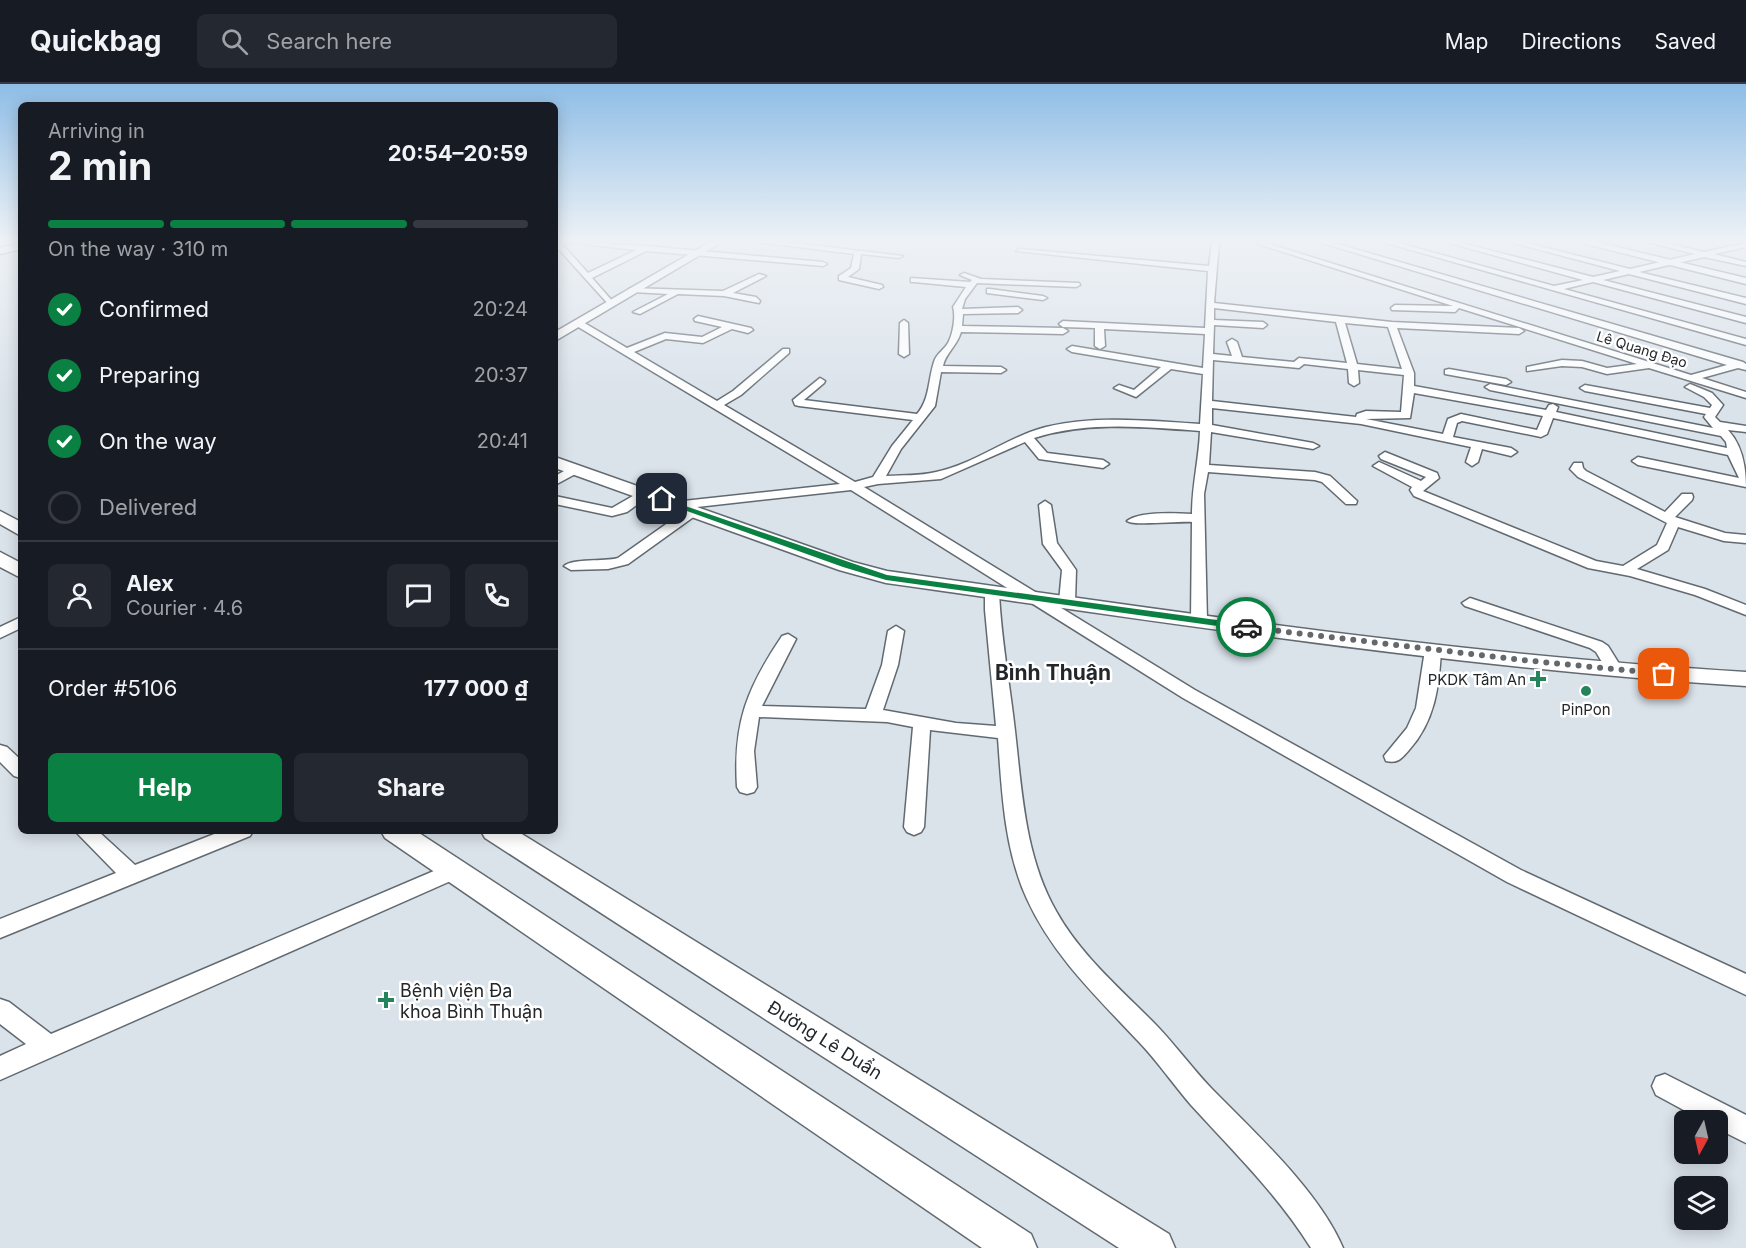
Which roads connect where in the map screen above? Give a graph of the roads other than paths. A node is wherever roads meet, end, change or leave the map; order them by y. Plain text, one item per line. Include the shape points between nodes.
1 (604, 296) edge
2 (622, 296) edge
3 (668, 296) edge
4 (739, 296) edge
5 (964, 296) edge
6 (1034, 296) edge
7 (1211, 296) edge
8 (1425, 296) edge
9 (1506, 296) edge
10 (1520, 296) edge
11 (1581, 296) edge
12 (1655, 296) edge
13 (1727, 296) edge
14 (1043, 298) dead end
15 (1512, 298) junction
16 (756, 301) dead end
17 (1746, 301) edge
18 (1492, 302) dead end
19 (610, 303) junction
20 (1482, 304) dead end
21 (1210, 305) junction
22 (1395, 308) dead end
23 (1462, 308) junction
24 (1018, 310) dead end
25 (637, 312) dead end
26 (959, 312) junction
27 (698, 319) dead end
28 (1340, 320) junction
29 (1746, 320) edge
30 (904, 323) dead end
31 (1263, 325) dead end
32 (1392, 325) junction
33 (1099, 326) junction
34 (1209, 326) junction
35 (573, 327) junction
36 (729, 327) junction
37 (957, 329) junction
38 (558, 330) edge
39 (748, 330) dead end
40 (1538, 331) junction
41 (558, 335) edge
42 (1232, 342) dead end
43 (1746, 342) edge
44 (1100, 346) dead end
45 (1072, 349) dead end
46 (786, 351) dead end
47 (626, 352) junction
48 (1285, 353) dead end
49 (904, 354) dead end
50 (1209, 357) junction
51 (1238, 360) junction
52 (1299, 361) junction
53 (1744, 364) edge
54 (1169, 365) junction
55 (1649, 365) junction
56 (1353, 367) junction
57 (939, 369) junction
58 (1530, 369) dead end
59 (1001, 370) dead end
60 (1208, 372) junction
61 (1449, 372) dead end
62 (1409, 373) junction
63 (1689, 377) junction
64 (820, 381) dead end
65 (1354, 383) dead end
66 (1490, 387) dead end
67 (1119, 388) dead end
68 (1585, 388) dead end
69 (1411, 389) junction
70 (1746, 395) edge
71 (1559, 401) junction
72 (1206, 404) junction
73 (717, 405) junction
74 (1713, 412) junction
75 (1549, 415) junction
76 (920, 418) junction
77 (1361, 421) junction
78 (1207, 428) junction
79 (1720, 429) junction
80 (1746, 429) edge
81 (1028, 437) junction
82 (1447, 439) junction
83 (1477, 445) junction
84 (1746, 445) edge
85 (1313, 446) dead end
86 (1733, 448) junction
87 (1511, 452) dead end
88 (1638, 460) dead end
89 (1382, 461) dead end
90 (1472, 462) dead end
91 (558, 463) edge
92 (1103, 464) dead end
93 (1578, 465) dead end
94 (1202, 468) junction
95 (575, 469) junction
96 (1745, 476) edge
97 (558, 479) edge
98 (878, 480) junction
99 (853, 486) junction
100 (645, 494) junction
101 (1687, 497) dead end
102 (558, 501) edge
103 (1352, 501) dead end
104 (1045, 505) dead end
105 (686, 507) junction
106 (0, 516) edge
107 (1199, 519) junction
108 (1670, 520) junction
109 (1134, 521) dead end
110 (18, 528) edge
111 (1746, 539) edge
112 (0, 558) edge
113 (571, 566) dead end
114 (18, 570) edge
115 (1627, 570) junction
116 (992, 592) junction
117 (1035, 598) junction
118 (1067, 602) junction
119 (1470, 603) dead end
120 (1746, 610) edge
121 (1199, 621) junction
122 (18, 624) edge
123 (896, 631) dead end
124 (0, 633) edge
125 (788, 639) dead end
126 (1433, 650) junction
127 (1615, 670) junction
128 (1746, 679) edge
129 (752, 711) junction
130 (872, 716) junction
131 (922, 722) junction
132 (1006, 734) junction
133 (0, 751) edge
134 (1393, 756) dead end
135 (18, 768) edge
136 (747, 787) dead end
137 (914, 827) dead end
138 (89, 834) edge
139 (236, 834) edge
140 (399, 834) edge
141 (500, 834) edge
142 (455, 870) junction
143 (133, 876) junction
144 (0, 929) edge
145 (1746, 985) edge
146 (0, 1010) edge
147 (48, 1047) junction
148 (0, 1068) edge
149 (1665, 1086) dead end
150 (1746, 1130) edge
151 (1017, 1248) edge
152 (1155, 1248) edge
153 (1328, 1248) edge

1 - 19 street
2 - 19 street
3 - 25 street
4 - 16 street
5 - 26 street via 957,307
6 - 14 street
7 - 21 street
8 - 23 street, Lê Quang Đạo
9 - 15 street
10 - 15 street
11 - 43 street
12 - 29 street
13 - 17 street
15 - 18 street
15 - 53 street
19 - 35 street
20 - 23 street
21 - 28 street
21 - 34 street
22 - 23 street
23 - 40 street, Lê Quang Đạo
24 - 26 street
26 - 37 street
27 - 36 street
28 - 32 street
28 - 56 street
30 - 49 street
31 - 34 street
32 - 40 street
32 - 62 street
33 - 34 street
33 - 37 street
33 - 44 street
34 - 50 street
35 - 38 street
35 - 41 street
35 - 47 street
36 - 39 street
36 - 47 street via 703,340 665,336
37 - 57 street via 955,340 939,359
40 - 55 street, Lê Quang Đạo
42 - 51 street
45 - 54 street
46 - 73 street
47 - 73 street
48 - 52 street via 1296,355
50 - 51 street
50 - 60 street
51 - 52 street via 1299,365
52 - 56 street
53 - 63 street
54 - 60 street
54 - 67 street via 1136,394
55 - 58 street via 1607,371 1562,363
55 - 63 street, Lê Quang Đạo
56 - 62 street
56 - 65 street
57 - 59 street
57 - 76 street via 930,406
60 - 72 street
61 - 71 street via 1565,398
62 - 69 street
63 - 70 street, Lê Quang Đạo
63 - 74 street via 1680,379 1681,382 1716,402
64 - 76 street via 798,400 800,403
66 - 71 street
68 - 74 street
69 - 75 street
69 - 77 street via 1405,417 1366,414
71 - 75 street
71 - 79 street
72 - 77 street
72 - 78 street
73 - 99 street
74 - 79 street via 1709,417
75 - 82 street via 1541,434 1456,417
75 - 86 street
76 - 98 street
77 - 82 street
78 - 81 street via 1089,424
78 - 85 street
78 - 94 street
79 - 80 street
79 - 86 street
81 - 92 street via 1043,456
81 - 98 street via 945,474
82 - 83 street
83 - 87 street
83 - 90 street
84 - 86 street
86 - 96 street
88 - 96 street
89 - 115 street via 1433,476 1416,490 1418,494 1593,565
91 - 95 street
93 - 108 street via 1576,469 1582,474
94 - 103 street via 1315,476
94 - 107 street
95 - 97 street
95 - 100 street
98 - 99 street
99 - 105 street
99 - 117 street
100 - 102 street via 612,512
100 - 105 street
101 - 108 street
104 - 118 street via 1050,544 1069,566
105 - 113 street via 623,561
105 - 116 street via 874,574
106 - 110 street
107 - 109 street via 1166,517
107 - 121 street
108 - 111 street via 1724,537
108 - 115 street via 1664,548
112 - 114 street
115 - 120 street
116 - 117 street
116 - 132 street via 992,629
117 - 118 street
117 - 145 street via 1189,694 1504,870
118 - 121 street
119 - 127 street via 1596,645
121 - 126 street
122 - 124 street
123 - 130 street via 890,665
125 - 129 street
126 - 127 street
126 - 134 street via 1430,689 1421,718
127 - 128 street
129 - 130 street
129 - 136 street via 745,744
130 - 131 street
131 - 132 street
131 - 137 street
132 - 153 street via 1007,768 1019,841 1027,873 1049,920 1086,972 1152,1038 1281,1184
133 - 135 street
138 - 143 street
139 - 143 street
140 - 142 street
141 - 152 street, Đường Lê Duẩn
142 - 147 street
142 - 151 street
143 - 144 street
146 - 147 street
147 - 148 street
149 - 150 street

